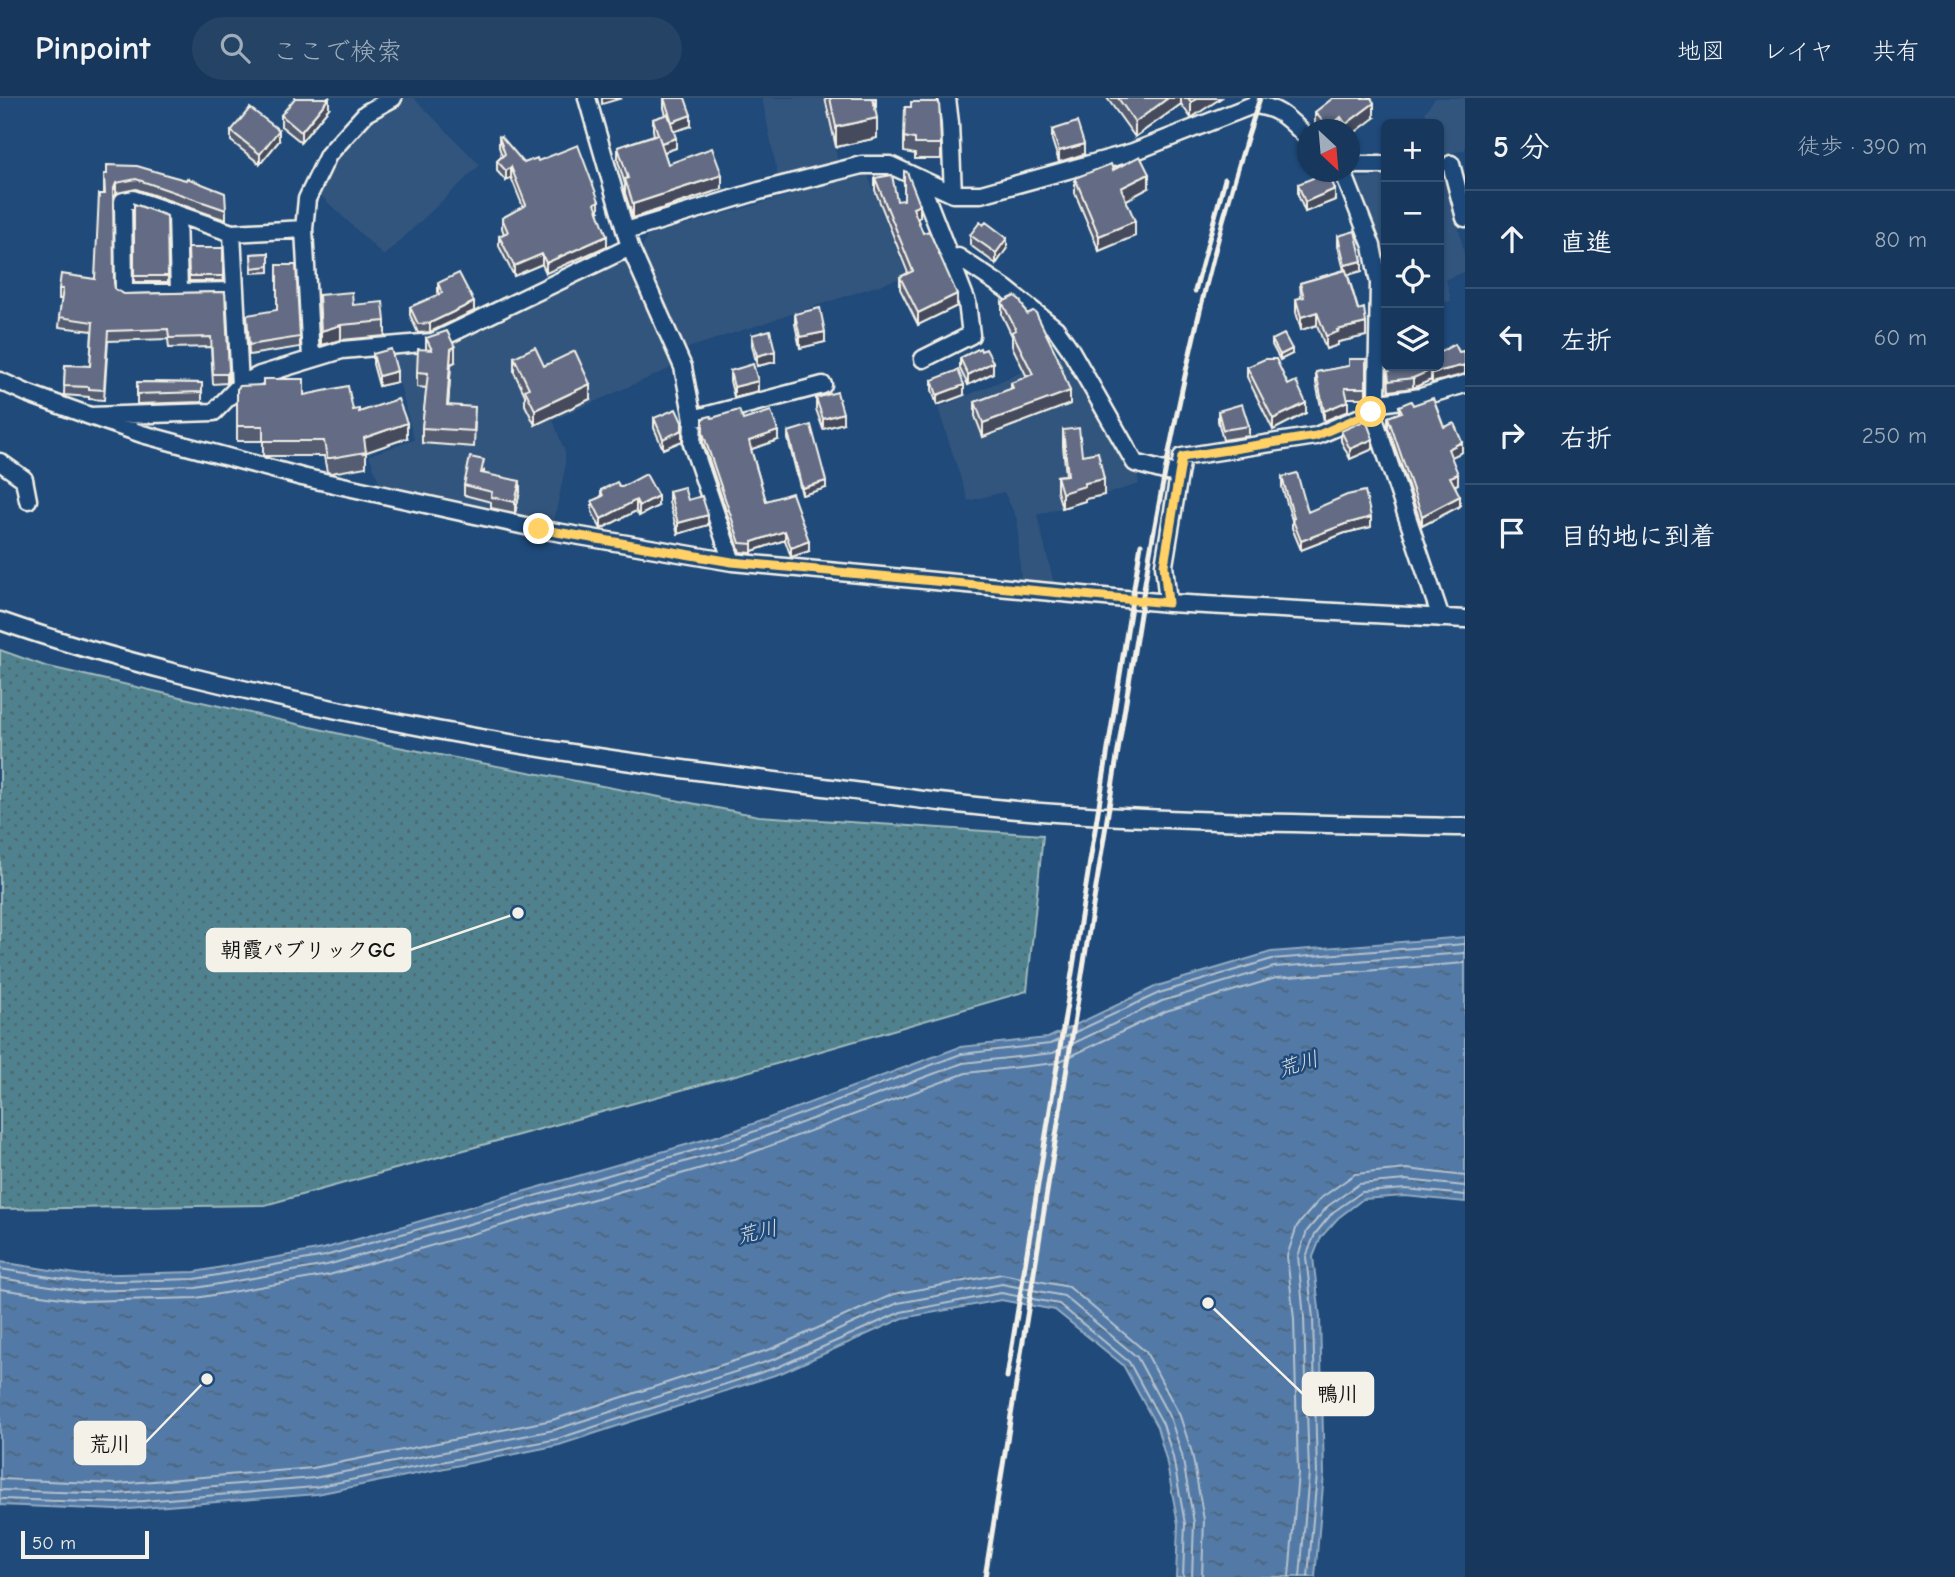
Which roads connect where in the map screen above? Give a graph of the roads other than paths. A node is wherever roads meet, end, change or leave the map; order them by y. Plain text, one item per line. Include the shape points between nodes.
1 (393, 98) edge
2 (587, 98) edge
3 (947, 98) edge
4 (1267, 102) edge
5 (1297, 128) edge
6 (1451, 164) edge
7 (1381, 165) edge
8 (1360, 166) edge
9 (919, 179) junction
10 (1347, 182) edge
11 (953, 194) junction
12 (177, 214) junction
13 (1465, 218) edge
14 (304, 229) junction
15 (232, 233) junction
16 (628, 239) junction
17 (950, 259) junction
18 (235, 291) junction
19 (179, 292) junction
20 (311, 358) junction
21 (923, 359) dead end
22 (0, 381) edge
23 (1465, 384) edge
24 (240, 385) junction
25 (823, 385) dead end
26 (1373, 408) junction
27 (90, 415) junction
28 (693, 419) junction
29 (0, 462) edge
30 (1179, 475) junction
31 (28, 500) dead end
32 (732, 562) junction
33 (1168, 603) junction
34 (1441, 618) junction
35 (1465, 619) edge
36 (0, 621) edge
37 (1465, 827) edge

1 - 14 street via 366,113 328,155 307,199
2 - 16 street
3 - 11 street
4 - 5 street
4 - 11 street via 1133,152 1013,187
6 - 13 street
7 - 8 street
9 - 11 street
9 - 16 street via 890,165 862,165 759,191
9 - 17 street
10 - 26 street via 1372,246 1379,284 1377,398
12 - 15 street
12 - 19 street
12 - 19 street via 133,199 123,201 124,293
14 - 15 street
14 - 20 street
15 - 18 street
16 - 20 street via 432,342 342,350
16 - 28 street via 683,367
17 - 21 street via 967,302 971,335
17 - 30 street via 958,257 1056,328 1135,463
18 - 19 street
18 - 24 street
20 - 24 street
22 - 27 street
23 - 26 street
24 - 27 street via 214,412
25 - 28 street
26 - 30 street via 1316,436 1182,457
26 - 34 street
27 - 32 street via 142,434 302,477 539,529
28 - 32 street via 692,444
29 - 31 street via 24,479
30 - 33 street via 1164,565
32 - 33 street
33 - 34 street
34 - 35 street
36 - 37 street via 93,650 291,700 593,758 962,806 1223,822

